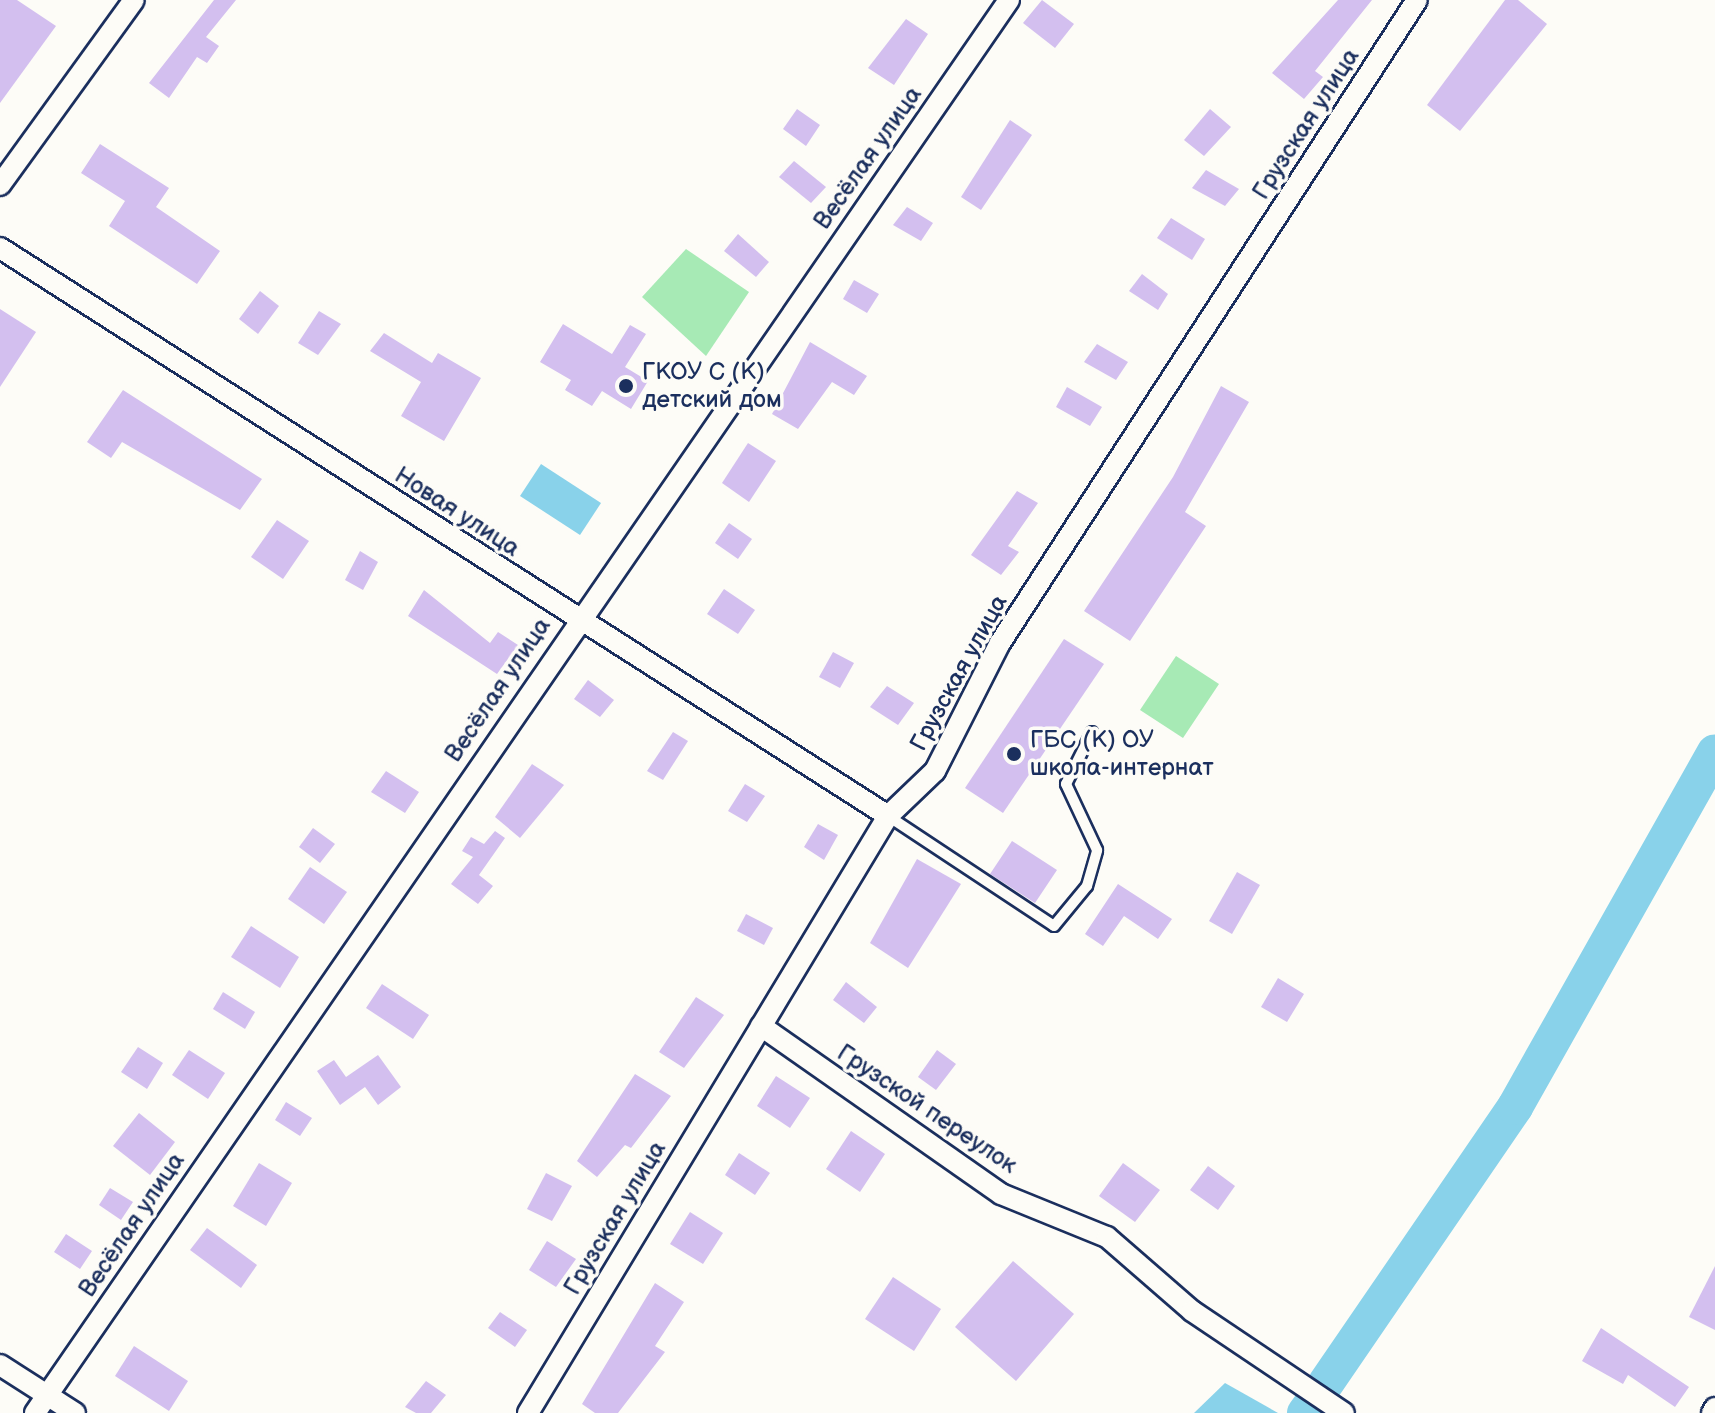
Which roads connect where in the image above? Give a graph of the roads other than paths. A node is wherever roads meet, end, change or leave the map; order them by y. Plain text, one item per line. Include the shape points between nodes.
1 (134, 0) edge
2 (1009, 0) edge
3 (1417, 0) edge
4 (0, 185) edge
5 (0, 248) edge
6 (577, 621) junction
7 (1092, 732) dead end
8 (888, 816) junction
9 (761, 1026) junction
10 (0, 1365) edge
11 (41, 1404) edge
12 (1715, 1408) edge
13 (75, 1413) edge
14 (528, 1413) edge
15 (1344, 1413) edge
16 (1712, 1413) edge

1 - 4 street
2 - 6 street, Весёлая улица
3 - 8 street, Грузская улица via 1000,643 935,771
5 - 6 street, Новая улица
6 - 8 street, Новая улица
6 - 11 street, Весёлая улица
7 - 8 lane via 1066,784 1097,850 1087,886 1054,926
8 - 9 street, Грузская улица
9 - 14 street, Грузская улица
9 - 15 street, Грузской переулок via 1001,1194 1107,1237 1192,1311
10 - 11 street
11 - 13 street
12 - 16 street

